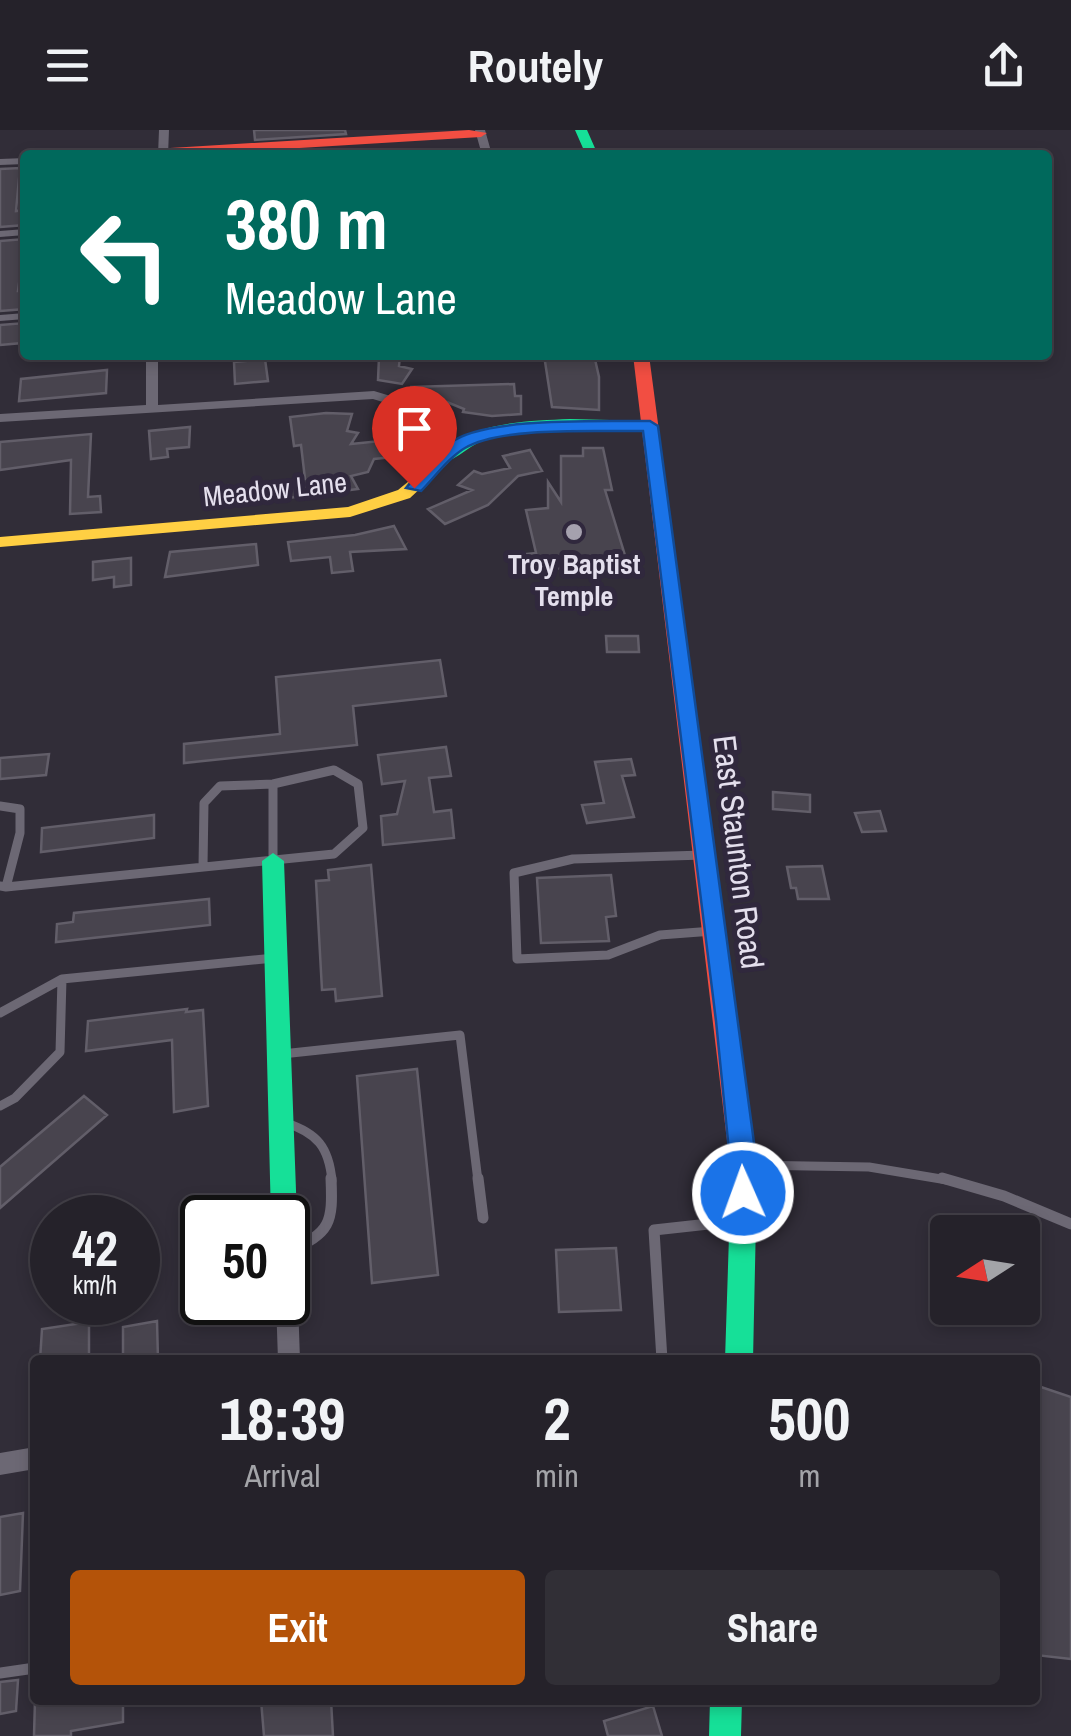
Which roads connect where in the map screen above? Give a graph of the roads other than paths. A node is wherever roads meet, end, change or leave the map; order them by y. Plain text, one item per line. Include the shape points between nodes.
1 (482, 139) edge
2 (164, 146) edge
3 (152, 360) edge
4 (642, 360) edge
5 (152, 406) junction
6 (0, 418) edge
7 (650, 426) junction
8 (458, 444) junction
9 (0, 542) edge
10 (274, 784) junction
11 (0, 806) edge
12 (706, 855) junction
13 (274, 861) junction
14 (202, 866) junction
15 (3, 887) edge
16 (716, 931) junction
17 (276, 958) junction
18 (62, 979) junction
19 (0, 1014) edge
20 (280, 1054) junction
21 (0, 1106) edge
22 (281, 1121) junction
23 (744, 1165) junction
24 (283, 1195) edge
25 (482, 1218) dead end
26 (742, 1221) junction
27 (1071, 1224) edge
28 (310, 1240) edge
29 (288, 1325) edge
30 (289, 1355) edge
31 (662, 1355) edge
32 (738, 1355) edge
33 (30, 1459) edge
34 (0, 1464) edge
35 (30, 1669) edge
36 (0, 1673) edge
37 (726, 1705) edge
38 (725, 1736) edge

1 - 2 street
3 - 5 street
4 - 7 street, East Staunton Road
5 - 6 street
5 - 8 street via 374,395 403,404
7 - 8 street via 526,429
7 - 12 street, East Staunton Road
8 - 9 street, Meadow Lane via 414,488 369,509
10 - 13 lane
10 - 13 lane via 334,770 358,784 363,828 334,854
10 - 14 lane via 220,786 204,803
11 - 15 lane via 20,808 20,833
12 - 16 street, East Staunton Road
12 - 16 lane via 574,858 514,873 517,959 608,956 660,935
13 - 14 lane
13 - 17 street
14 - 15 lane
16 - 23 street, East Staunton Road
17 - 18 lane
17 - 20 street
18 - 19 lane
18 - 21 lane via 60,1052
20 - 22 street
20 - 25 lane via 460,1035
22 - 24 street
22 - 28 lane via 312,1132 331,1161 330,1222
23 - 26 street, East Staunton Road
23 - 27 lane via 886,1168 960,1181
26 - 31 lane via 654,1230
26 - 32 street, East Staunton Road
29 - 30 street
33 - 34 street
35 - 36 lane
37 - 38 street

